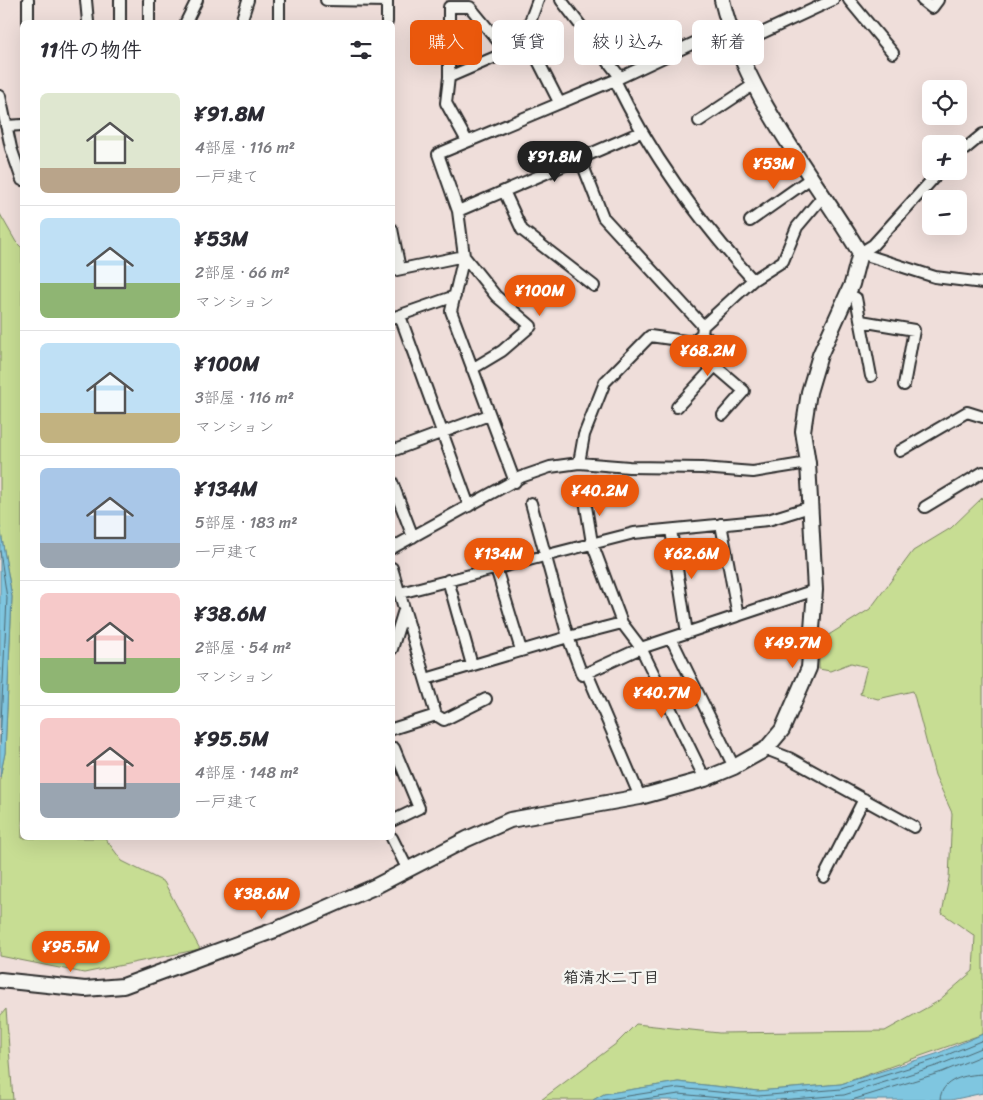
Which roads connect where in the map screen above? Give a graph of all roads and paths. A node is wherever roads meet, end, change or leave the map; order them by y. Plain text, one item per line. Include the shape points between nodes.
1 (28, 0) edge
2 (86, 0) edge
3 (120, 0) edge
4 (149, 0) edge
5 (198, 0) edge
6 (248, 0) edge
7 (279, 0) edge
8 (326, 0) edge
9 (387, 0) edge
10 (538, 0) edge
11 (561, 0) edge
12 (722, 0) edge
13 (833, 0) edge
14 (849, 0) edge
15 (922, 0) edge
16 (938, 0) edge
17 (28, 20) edge
18 (88, 20) edge
19 (120, 20) edge
20 (149, 20) edge
21 (187, 20) edge
22 (242, 20) edge
23 (279, 20) edge
24 (387, 20) edge
25 (726, 20) edge
26 (764, 32) edge
27 (692, 44) edge
28 (892, 53) dead end
29 (744, 65) edge
30 (449, 77) junction
31 (617, 79) junction
32 (753, 85) junction
33 (0, 96) edge
34 (559, 102) junction
35 (699, 121) dead end
36 (20, 125) edge
37 (6, 126) junction
38 (641, 132) junction
39 (983, 134) edge
40 (467, 141) junction
41 (967, 147) edge
42 (580, 158) junction
43 (20, 173) edge
44 (812, 178) junction
45 (932, 180) edge
46 (504, 191) junction
47 (824, 195) junction
48 (458, 211) junction
49 (750, 221) dead end
50 (860, 253) junction
51 (464, 256) junction
52 (396, 270) edge
53 (753, 280) junction
54 (983, 283) edge
55 (594, 286) dead end
56 (848, 294) junction
57 (455, 296) junction
58 (396, 317) edge
59 (861, 322) junction
60 (702, 330) junction
61 (715, 366) junction
62 (472, 369) junction
63 (872, 376) dead end
64 (904, 385) dead end
65 (676, 406) dead end
66 (489, 415) junction
67 (723, 415) dead end
68 (983, 417) edge
69 (442, 432) junction
70 (395, 450) edge
71 (900, 450) dead end
72 (579, 463) junction
73 (808, 463) junction
74 (983, 472) edge
75 (514, 482) junction
76 (395, 490) edge
77 (584, 494) dead end
78 (531, 503) dead end
79 (469, 506) junction
80 (810, 507) junction
81 (925, 507) dead end
82 (721, 524) junction
83 (671, 530) junction
84 (413, 537) junction
85 (592, 543) junction
86 (395, 546) edge
87 (546, 555) junction
88 (496, 568) junction
89 (395, 577) edge
90 (448, 580) junction
91 (815, 590) junction
92 (400, 593) junction
93 (405, 609) junction
94 (738, 616) junction
95 (622, 623) junction
96 (687, 633) junction
97 (568, 637) junction
98 (671, 638) junction
99 (395, 640) edge
100 (640, 648) junction
101 (521, 650) junction
102 (472, 664) junction
103 (587, 673) junction
104 (426, 679) junction
105 (486, 700) dead end
106 (436, 716) junction
107 (395, 728) edge
108 (766, 749) junction
109 (395, 754) edge
110 (397, 767) edge
111 (734, 767) junction
112 (705, 779) junction
113 (640, 797) junction
114 (864, 799) junction
115 (395, 820) edge
116 (914, 826) dead end
117 (393, 840) edge
118 (408, 870) junction
119 (824, 877) dead end
120 (0, 980) edge

1 - 17 street
2 - 18 street
3 - 19 street
4 - 20 street
5 - 21 street
6 - 22 street
7 - 23 street
8 - 9 street
9 - 24 street
10 - 34 street via 525,35
11 - 31 street
12 - 25 street
13 - 26 street
14 - 28 street
15 - 16 street via 932,8
27 - 31 street
29 - 32 street
30 - 30 street via 449,7 470,7 507,52
30 - 40 street via 446,103
31 - 34 street
31 - 38 street
32 - 35 street
32 - 44 street
33 - 37 street
34 - 40 street
36 - 37 street
37 - 43 street
38 - 42 street
38 - 53 street via 723,248
39 - 41 street
40 - 48 street via 438,154
42 - 46 street
42 - 60 street via 603,216
44 - 47 street
44 - 49 street
45 - 50 street via 873,244
46 - 48 street
46 - 55 street via 522,230
47 - 50 street
47 - 53 street via 797,226 783,261
48 - 51 street
50 - 54 street via 935,277
50 - 56 street
51 - 52 street
51 - 57 street
51 - 62 street via 496,296 531,326 502,351
53 - 60 street
56 - 59 street via 856,298
56 - 73 street via 820,355 810,392 803,431
57 - 58 street
57 - 62 street via 451,311
58 - 69 street
59 - 63 street
59 - 64 street via 914,330
60 - 61 street via 723,349
60 - 72 street via 692,342 650,336 605,382 584,435
61 - 65 street
61 - 67 street via 744,391
62 - 66 street
66 - 69 street
66 - 75 street
68 - 71 street via 967,412
69 - 70 street
69 - 79 street
72 - 73 street via 753,472
72 - 75 street via 550,467
73 - 80 street
74 - 81 street
75 - 79 street
76 - 84 street
77 - 85 street
78 - 87 street
79 - 84 street
80 - 82 street via 768,520
80 - 91 street
82 - 83 street
82 - 94 street
83 - 85 street via 634,533
83 - 96 street
84 - 86 street
85 - 87 street
85 - 95 street
87 - 88 street
87 - 97 street
88 - 90 street
88 - 101 street
89 - 92 street
90 - 92 street
90 - 102 street
91 - 94 street
91 - 108 street via 808,668 782,730
92 - 93 street
93 - 99 street
93 - 104 street
94 - 96 street
95 - 97 street
95 - 100 street
96 - 98 street
97 - 101 street
97 - 103 street via 582,675
98 - 100 street
98 - 111 street
100 - 103 street
100 - 112 street
101 - 102 street
102 - 104 street
103 - 113 street
104 - 106 street
105 - 106 street via 444,720
106 - 107 street
108 - 111 street
108 - 114 street
109 - 110 street
110 - 115 street via 419,808
111 - 112 street
112 - 113 street
113 - 118 street via 510,820
114 - 116 street
114 - 119 street
117 - 118 street
118 - 120 street via 275,930 123,986 85,989

